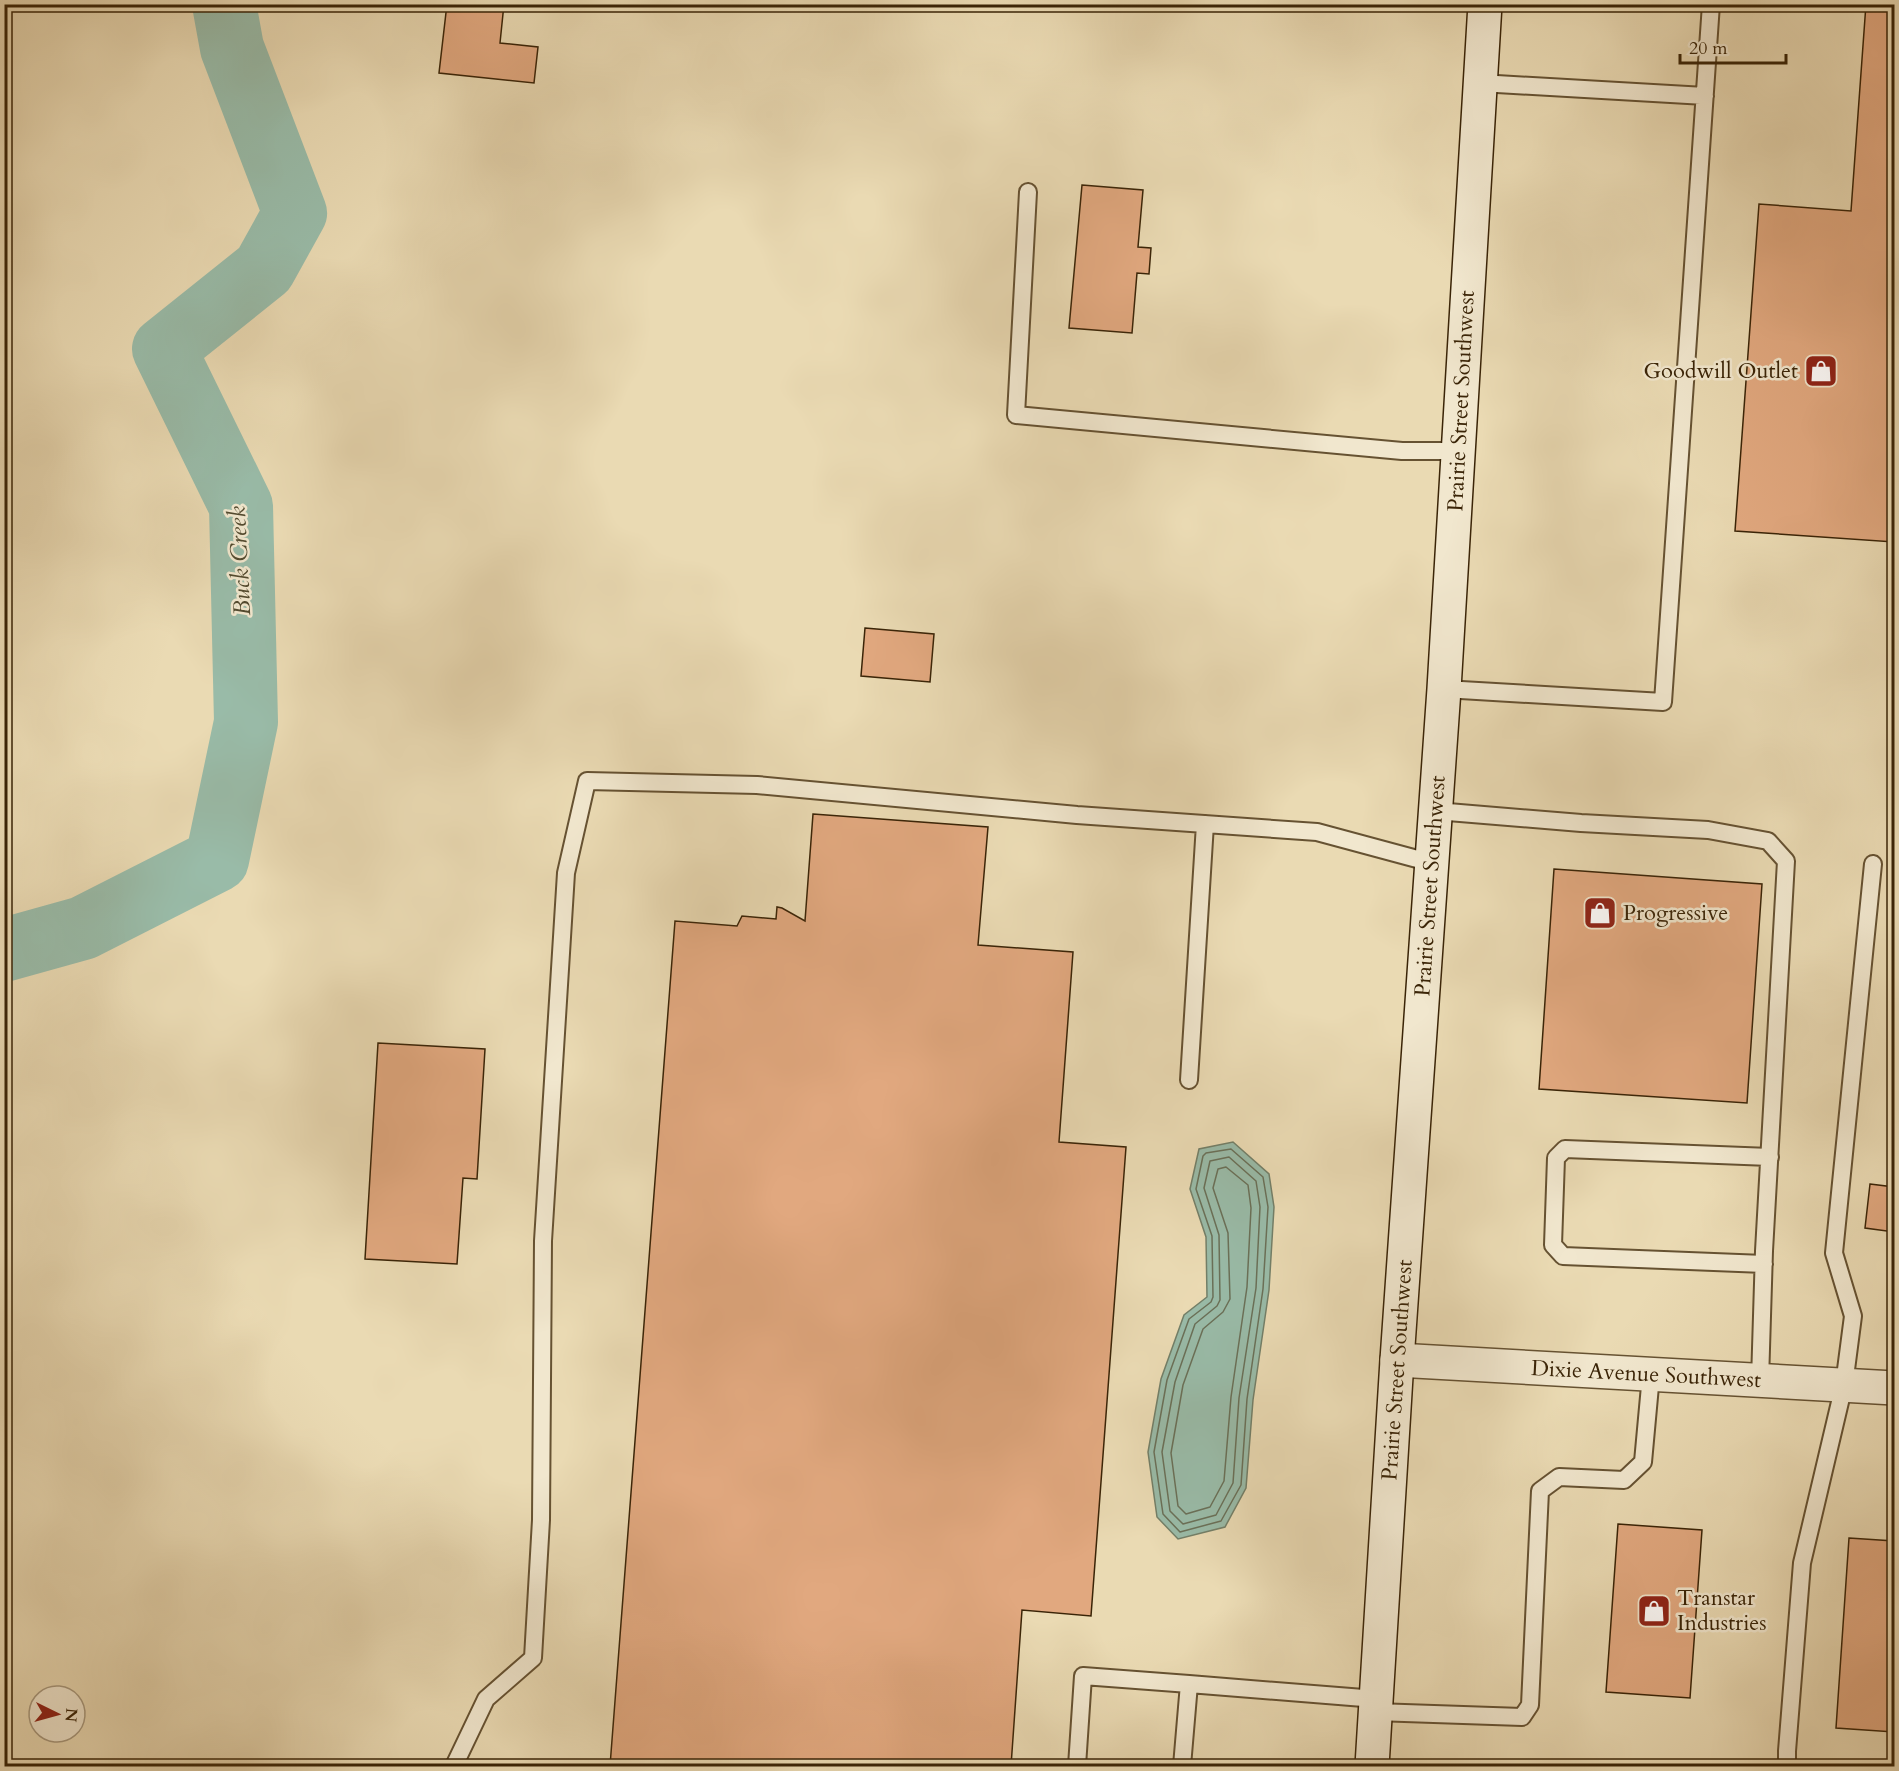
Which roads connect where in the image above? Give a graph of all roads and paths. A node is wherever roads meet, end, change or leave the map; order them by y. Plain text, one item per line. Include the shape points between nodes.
1 (1485, 4) edge
2 (1711, 4) edge
3 (1480, 83) junction
4 (1705, 96) junction
5 (1028, 192) dead end
6 (1458, 451) junction
7 (1444, 689) junction
8 (1436, 811) junction
9 (1205, 824) junction
10 (1432, 863) junction
11 (1872, 864) dead end
12 (1189, 1080) dead end
13 (1770, 1157) junction
14 (1764, 1264) junction
15 (1397, 1360) junction
16 (1651, 1374) junction
17 (1760, 1381) junction
18 (1844, 1385) junction
19 (1894, 1388) edge
20 (1189, 1684) junction
21 (1376, 1706) junction
22 (454, 1767) edge
23 (1077, 1767) edge
24 (1182, 1767) edge
25 (1372, 1767) edge
26 (1787, 1767) edge

1 - 3 street, Prairie Street Southwest
2 - 4 lane
3 - 4 lane
3 - 6 street, Prairie Street Southwest
4 - 7 lane via 1663,702
5 - 6 lane via 1016,415 1402,451
6 - 7 street, Prairie Street Southwest
7 - 8 street, Prairie Street Southwest
8 - 10 street, Prairie Street Southwest
8 - 13 lane via 1708,830 1768,842 1786,861
9 - 10 lane via 1317,832
9 - 12 lane
9 - 22 lane via 757,784 587,781 566,873 543,1241 541,1520 533,1658 486,1699
10 - 15 street, Prairie Street Southwest
11 - 18 lane via 1834,1252 1853,1316
13 - 14 lane
13 - 14 lane via 1565,1149 1556,1158 1553,1245 1563,1256
14 - 17 lane
15 - 16 street, Dixie Avenue Southwest
15 - 21 street, Prairie Street Southwest
16 - 17 street, Dixie Avenue Southwest
16 - 21 lane via 1642,1462 1624,1480 1559,1477 1540,1491 1530,1705 1522,1717
17 - 18 street, Dixie Avenue Southwest
18 - 19 street, Dixie Avenue Southwest
18 - 26 lane via 1802,1563
20 - 21 lane
20 - 23 lane via 1083,1676
20 - 24 lane
21 - 25 street, Prairie Street Southwest

